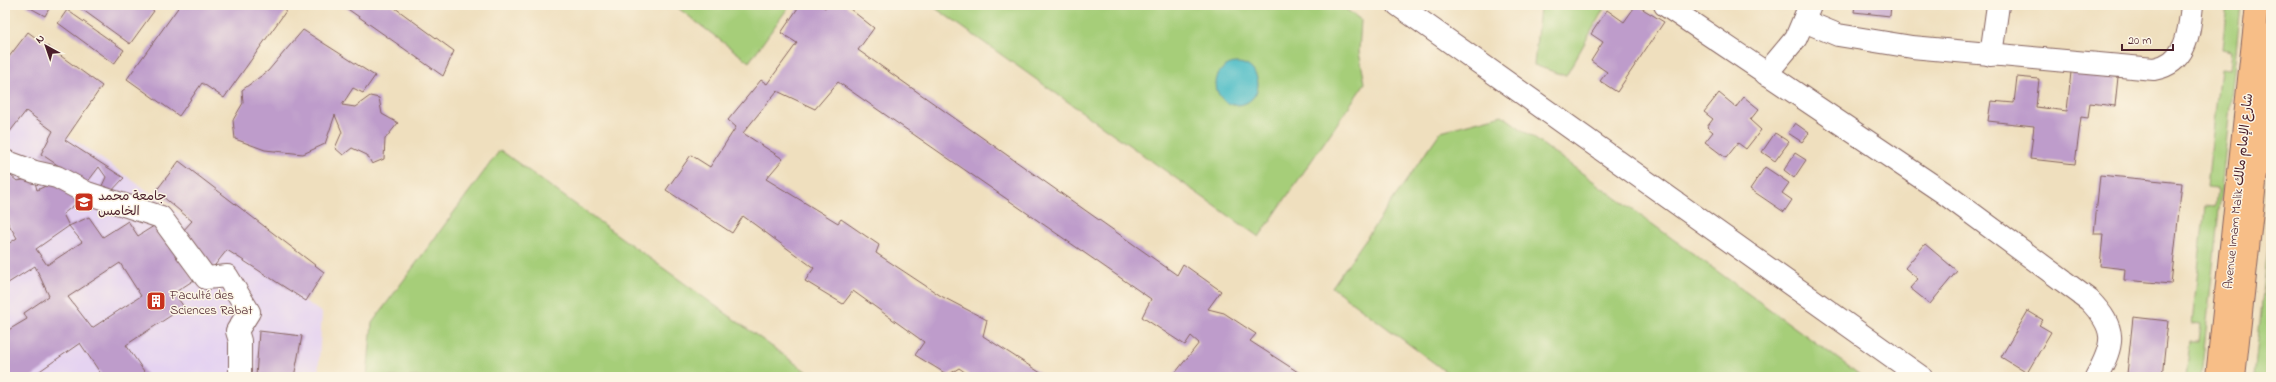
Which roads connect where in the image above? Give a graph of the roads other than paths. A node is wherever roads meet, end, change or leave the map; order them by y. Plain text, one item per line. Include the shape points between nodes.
1 (1665, 5) edge
2 (1998, 5) edge
3 (2192, 5) edge
4 (2257, 5) edge
5 (1402, 7) edge
6 (1807, 13) edge
7 (2271, 35) edge
8 (1992, 55) junction
9 (1766, 74) junction
10 (5, 161) edge
11 (240, 377) edge
12 (1921, 377) edge
13 (2096, 377) edge
14 (2217, 377) edge
15 (2234, 377) edge

1 - 9 street
2 - 8 street
3 - 8 street via 2189,35 2182,52 2164,67 2132,69
4 - 14 main road, Avenue Imam Malik شارع الإمام مالك
5 - 12 street
6 - 8 street via 1838,35 1912,47
6 - 9 street via 1796,38
7 - 15 main road, Avenue Imam Malik شارع الإمام مالك
9 - 13 street via 1944,193 2089,300 2103,314 2111,347
10 - 11 street via 57,177 87,193 157,215 167,223 206,278 227,276 249,312 237,331 240,341

